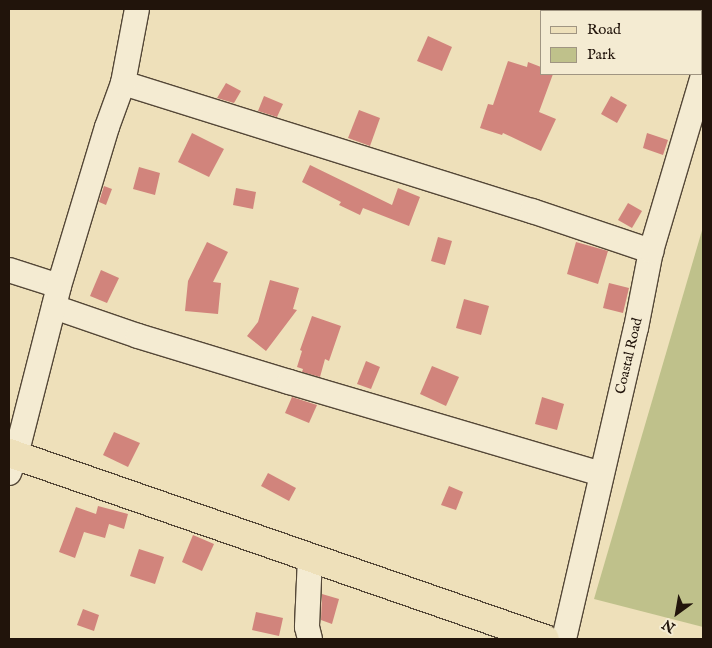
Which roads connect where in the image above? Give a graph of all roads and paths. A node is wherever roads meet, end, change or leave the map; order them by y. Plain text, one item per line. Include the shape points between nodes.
1 (137, 9) edge
2 (703, 75) edge
3 (124, 83) junction
4 (651, 252) junction
5 (9, 270) edge
6 (56, 297) junction
7 (11, 460) edge
8 (601, 474) junction
9 (310, 557) junction
10 (310, 639) edge
11 (545, 639) edge
12 (564, 639) edge

1 - 3 street
2 - 4 street, Coastal Road
3 - 4 street via 532,211
3 - 6 street via 107,127
4 - 8 street, Coastal Road
5 - 6 street
6 - 7 street
6 - 8 street via 138,336
7 - 9 main road
8 - 12 street, Coastal Road
9 - 10 street via 307,626
9 - 11 main road

